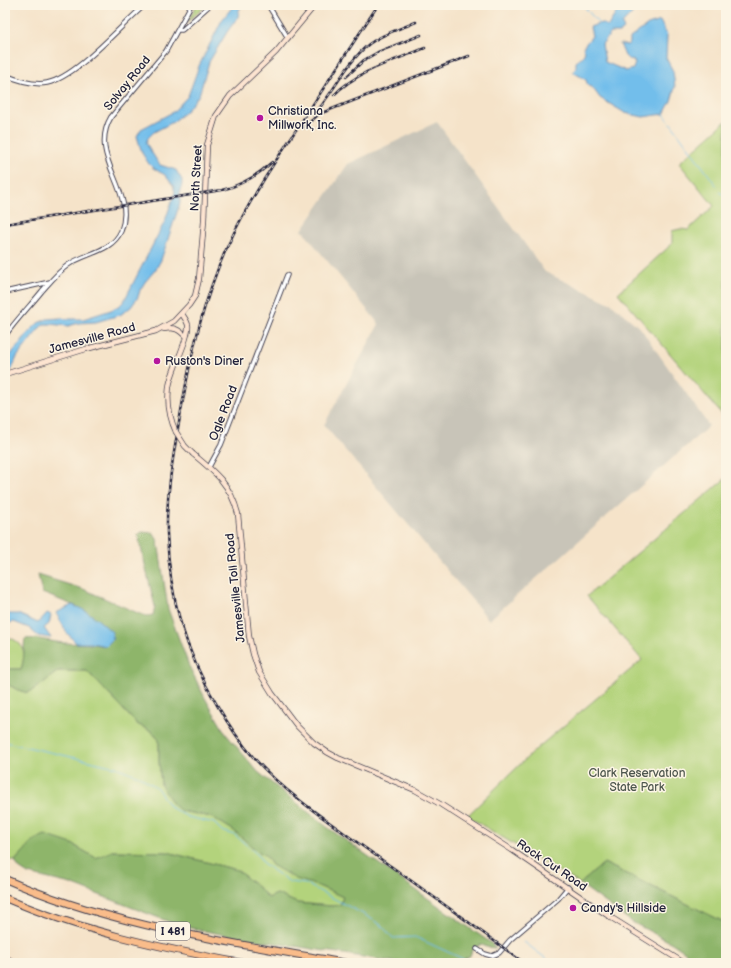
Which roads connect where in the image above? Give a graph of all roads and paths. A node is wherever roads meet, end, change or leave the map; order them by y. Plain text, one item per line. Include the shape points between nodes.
1 (145, 5) edge
2 (191, 5) edge
3 (210, 5) edge
4 (268, 5) edge
5 (315, 5) edge
6 (178, 30) junction
7 (288, 38) junction
8 (5, 75) edge
9 (287, 275) dead end
10 (51, 282) junction
11 (5, 292) edge
12 (182, 314) junction
13 (156, 331) junction
14 (5, 336) edge
15 (186, 337) junction
16 (5, 374) edge
17 (209, 467) junction
18 (428, 797) joint
19 (5, 879) edge
20 (568, 888) junction
21 (5, 898) edge
22 (477, 949) dead end
23 (5, 957) edge
24 (15, 963) edge
25 (242, 963) edge
26 (346, 963) edge
27 (684, 963) edge

1 - 8 street via 87,58 58,79 40,84
2 - 6 street, Solvay Road
3 - 6 street, Solvay Road via 182,30
4 - 7 street
5 - 7 street, North Street
6 - 10 street, Solvay Road via 166,51 111,117 104,134 107,159 124,209 124,220 118,236 104,248 66,266
7 - 12 street, North Street via 230,96 214,121 206,153 199,279 193,299
9 - 17 street, Ogle Road via 221,445
10 - 11 street
10 - 14 street, Solvay Road
12 - 13 street, Jamesville Road
12 - 15 street, Jamesville Toll Road via 188,324
13 - 15 street via 175,328
13 - 16 street, Jamesville Road
15 - 17 street, Jamesville Toll Road, bridge via 170,382 169,413 185,446
17 - 18 street, Jamesville Toll Road via 225,484 235,503 249,636 260,672 272,693 297,726 327,752
18 - 20 street, Rock Cut Road
19 - 26 highway, I 481 via 73,905 136,924
20 - 22 street via 499,953 492,956
20 - 27 street, Rock Cut Road
21 - 25 highway, I 481 via 55,918 114,936
23 - 24 street

